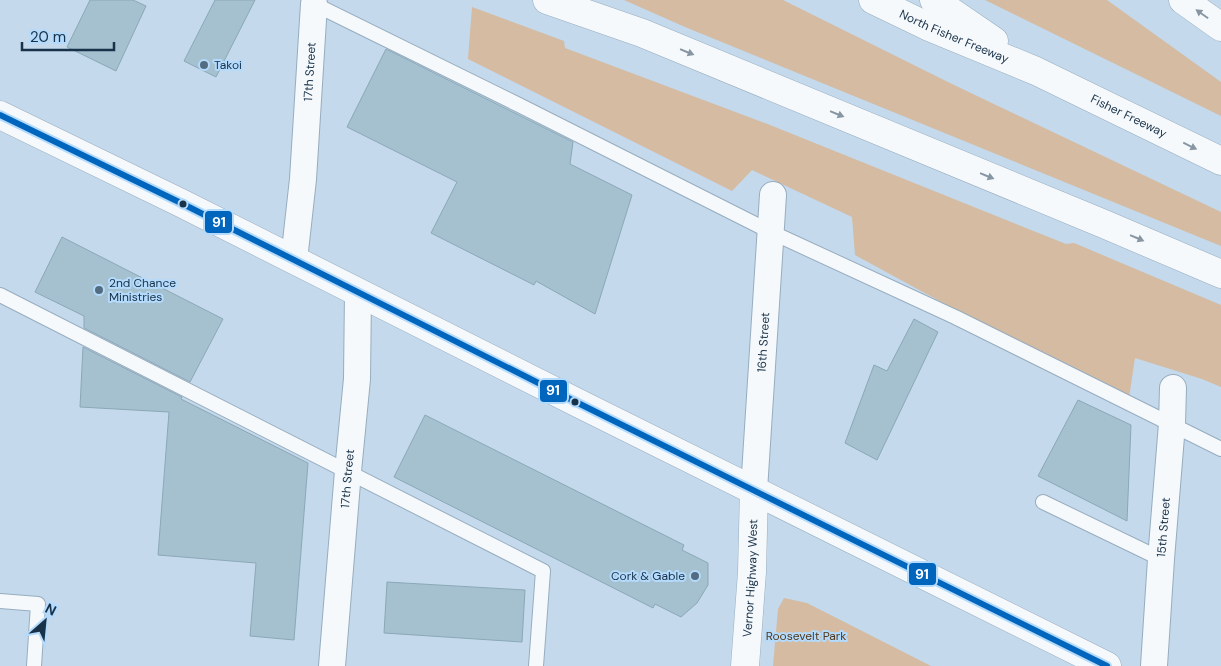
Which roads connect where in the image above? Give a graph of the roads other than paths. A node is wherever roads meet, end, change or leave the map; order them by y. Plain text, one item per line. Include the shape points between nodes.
1 (547, 0) edge
2 (581, 0) edge
3 (873, 0) edge
4 (934, 0) edge
5 (1183, 0) edge
6 (310, 2) edge
7 (1221, 27) edge
8 (642, 33) junction
9 (1036, 71) junction
10 (0, 115) edge
11 (1221, 162) edge
12 (773, 195) dead end
13 (771, 232) junction
14 (294, 260) junction
15 (1221, 274) edge
16 (358, 292) junction
17 (0, 295) edge
18 (1172, 388) dead end
19 (1172, 424) junction
20 (1221, 448) edge
21 (348, 471) junction
22 (754, 490) junction
23 (1043, 502) dead end
24 (1161, 559) junction
25 (0, 601) edge
26 (34, 666) edge
27 (332, 666) edge
28 (536, 666) edge
29 (745, 666) edge
30 (1107, 666) edge
31 (1154, 666) edge

1 - 8 main road
2 - 8 main road
3 - 9 main road, North Fisher Freeway
4 - 9 main road
7 -> 5 main road
6 - 13 lane
6 - 14 street, 17th Street via 303,179
8 -> 15 main road
9 -> 11 main road, Fisher Freeway
10 - 14 main road
12 - 13 street, 16th Street
13 - 19 lane via 955,317
13 - 22 street, 16th Street
14 - 16 main road
16 - 21 street, 17th Street via 357,379
16 - 22 main road
17 - 21 lane
18 - 19 street, 15th Street
19 - 20 lane
19 - 24 street, 15th Street
21 - 27 street, 17th Street
21 - 28 lane via 543,571
22 - 29 main road, Vernor Highway West
22 - 30 main road
23 - 24 lane
24 - 31 street, 15th Street
25 - 26 lane via 38,604

